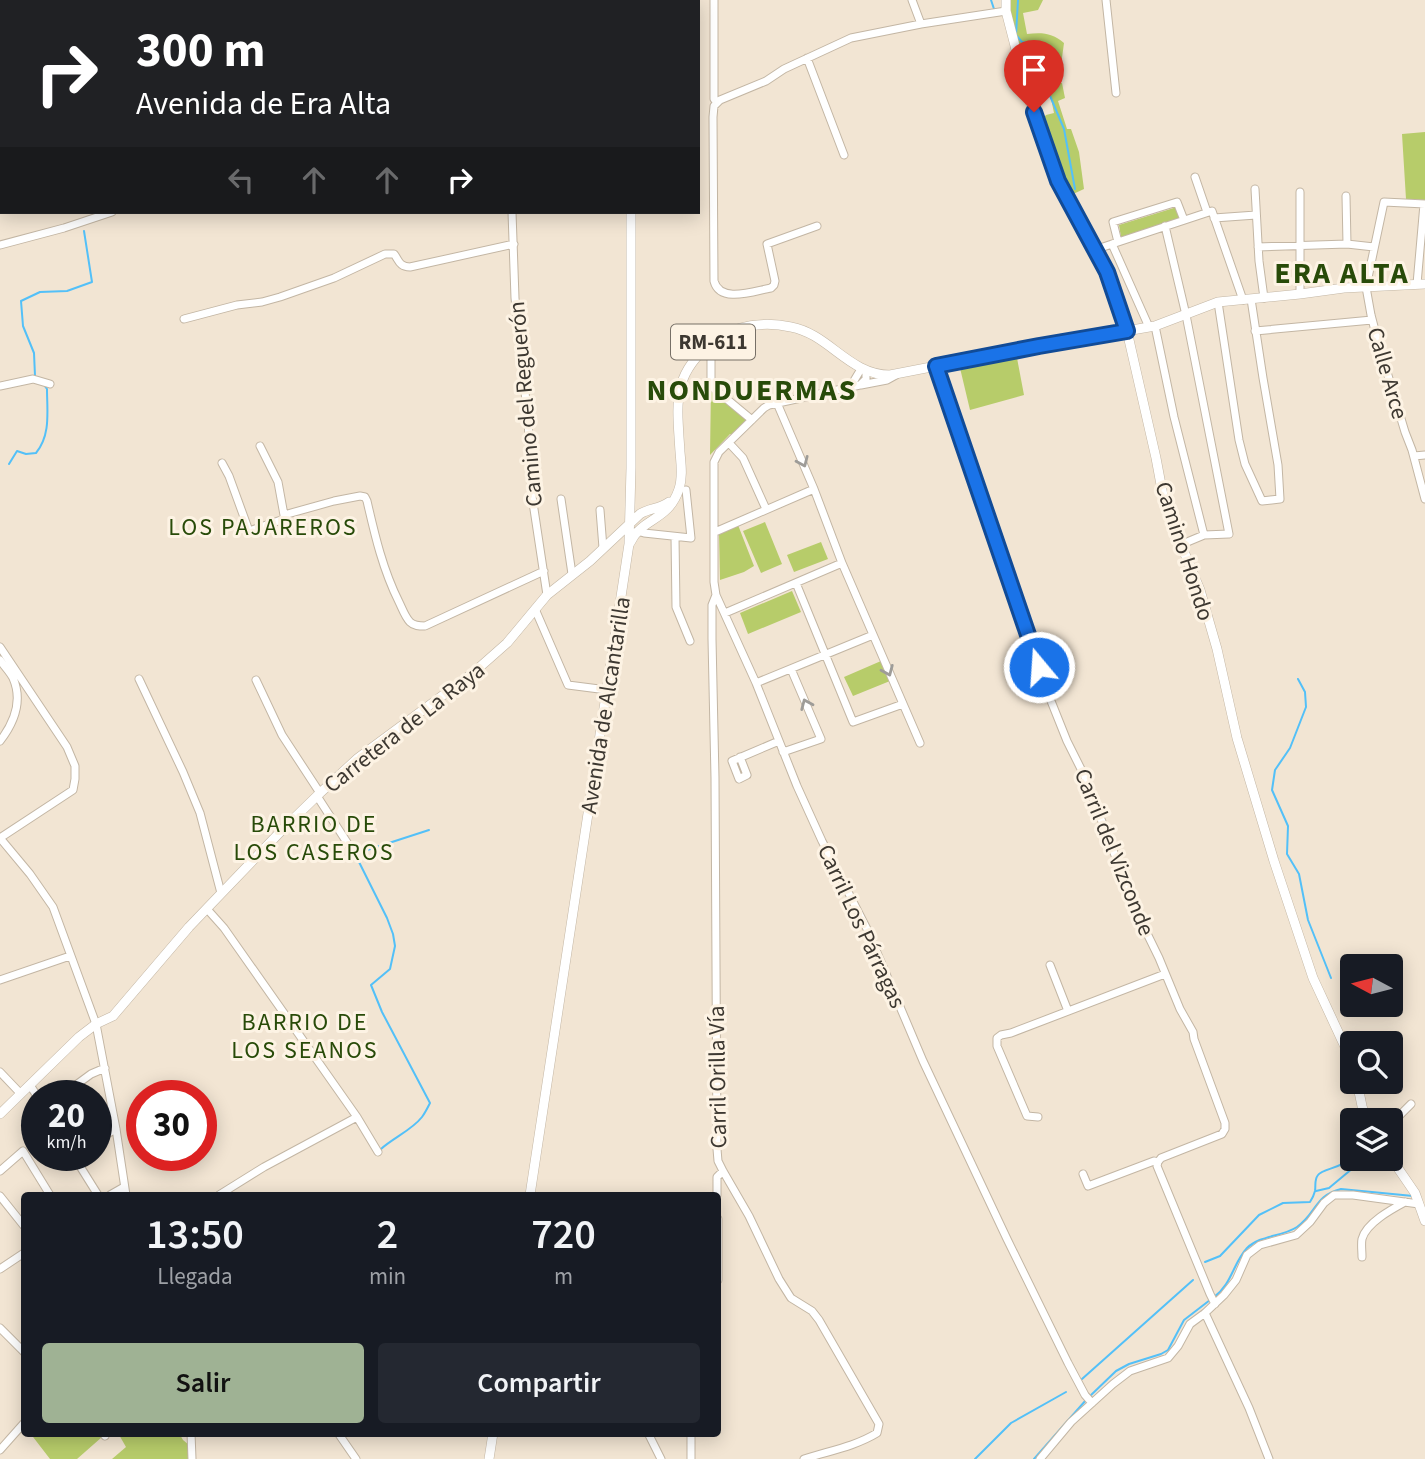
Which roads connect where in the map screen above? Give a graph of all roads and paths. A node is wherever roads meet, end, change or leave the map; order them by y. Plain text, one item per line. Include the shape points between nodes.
1 (714, 0) edge
2 (912, 0) edge
3 (1006, 0) edge
4 (1106, 0) edge
5 (999, 12) junction
6 (921, 24) junction
7 (807, 58) junction
8 (1116, 93) dead end
9 (717, 103) junction
10 (844, 155) dead end
11 (1195, 177) dead end
12 (1255, 189) dead end
13 (1300, 192) dead end
14 (1346, 197) dead end
15 (1425, 204) edge
16 (1207, 212) junction
17 (106, 214) edge
18 (512, 214) edge
19 (631, 214) edge
20 (1256, 215) junction
21 (1214, 219) junction
22 (1184, 220) junction
23 (817, 226) dead end
24 (1165, 226) junction
25 (1115, 243) junction
26 (514, 244) junction
27 (1347, 244) junction
28 (0, 245) edge
29 (1301, 245) junction
30 (1258, 247) junction
31 (1374, 247) junction
32 (1094, 250) junction
33 (1421, 284) edge
34 (1366, 287) junction
35 (1300, 294) junction
36 (1264, 298) junction
37 (1247, 300) junction
38 (1218, 302) junction
39 (1186, 315) junction
40 (184, 319) dead end
41 (1372, 320) junction
42 (1152, 327) junction
43 (1127, 331) junction
44 (1255, 331) junction
45 (711, 351) dead end
46 (936, 366) junction
47 (864, 370) junction
48 (897, 374) junction
49 (50, 384) dead end
50 (860, 385) junction
51 (0, 387) edge
52 (848, 387) junction
53 (777, 403) junction
54 (752, 419) junction
55 (729, 443) junction
56 (261, 446) dead end
57 (1425, 455) edge
58 (1414, 456) junction
59 (222, 463) dead end
60 (814, 489) junction
61 (682, 492) junction
62 (631, 495) junction
63 (561, 499) dead end
64 (1425, 499) edge
65 (766, 509) junction
66 (600, 510) dead end
67 (645, 511) junction
68 (284, 515) junction
69 (647, 524) junction
70 (634, 528) junction
71 (715, 533) junction
72 (1204, 535) junction
73 (675, 537) junction
74 (1180, 545) junction
75 (603, 548) junction
76 (842, 563) junction
77 (544, 570) junction
78 (572, 573) junction
79 (796, 583) junction
80 (547, 595) junction
81 (716, 595) junction
82 (536, 609) junction
83 (725, 613) junction
84 (873, 635) junction
85 (690, 641) dead end
86 (0, 647) edge
87 (825, 655) junction
88 (0, 660) edge
89 (790, 669) junction
90 (139, 679) dead end
91 (256, 680) dead end
92 (756, 683) junction
93 (607, 690) junction
94 (903, 704) junction
95 (0, 741) edge
96 (779, 741) junction
97 (920, 743) dead end
98 (783, 752) junction
99 (740, 757) dead end
100 (318, 794) junction
101 (0, 838) edge
102 (348, 844) dead end
103 (222, 893) junction
104 (207, 909) junction
105 (70, 956) junction
106 (1050, 965) dead end
107 (1166, 974) junction
108 (0, 980) edge
109 (1068, 1011) junction
110 (96, 1024) junction
111 (1340, 1036) edge
112 (105, 1068) junction
113 (0, 1072) edge
114 (36, 1080) edge
115 (84, 1080) edge
116 (21, 1094) joint
117 (1411, 1104) dead end
118 (1403, 1112) edge
119 (0, 1114) edge
120 (357, 1117) junction
121 (1038, 1117) dead end
122 (116, 1129) junction
123 (112, 1131) edge
124 (378, 1152) dead end
125 (1158, 1162) junction
126 (0, 1171) edge
127 (83, 1171) edge
128 (723, 1171) junction
129 (1400, 1171) edge
130 (1083, 1174) dead end
131 (125, 1191) edge
132 (48, 1192) edge
133 (96, 1192) edge
134 (224, 1192) edge
135 (530, 1192) edge
136 (717, 1192) edge
137 (0, 1196) edge
138 (1406, 1202) junction
139 (1419, 1204) junction
140 (1425, 1221) edge
141 (21, 1222) edge
142 (21, 1255) edge
143 (1362, 1256) dead end
144 (0, 1269) edge
145 (1215, 1304) junction
146 (1205, 1313) junction
147 (0, 1328) edge
148 (21, 1349) edge
149 (1092, 1403) junction
150 (21, 1426) edge
151 (191, 1437) edge
152 (341, 1437) edge
153 (492, 1437) edge
154 (650, 1437) edge
155 (691, 1437) edge
156 (0, 1450) edge
157 (192, 1459) edge
158 (356, 1459) edge
159 (489, 1459) edge
160 (661, 1459) edge
161 (691, 1459) edge
162 (804, 1459) edge
163 (1041, 1459) edge
164 (1269, 1459) edge

1 - 9 street
2 - 6 street
3 - 5 main road, Camino Hondo
4 - 8 street
5 - 6 street
5 - 32 main road, Camino Hondo via 1058,181
6 - 7 street via 851,38
7 - 9 street
7 - 10 street
9 - 23 street via 713,113 716,288 727,295 771,288 775,281 767,244
11 - 16 street
12 - 20 street
13 - 29 street
14 - 27 street
15 - 31 street via 1384,202
15 - 33 street
16 - 21 street via 1212,211
16 - 22 street
17 - 28 street
18 - 26 street, Camino del Reguerón
19 - 62 main road, Avenida de Alcantarilla
20 - 21 street
20 - 30 street
21 - 37 street
22 - 24 street
22 - 25 street via 1177,202 1113,222
24 - 25 street
24 - 39 street
25 - 32 street
25 - 42 street
26 - 40 street via 410,267 402,266 394,254 385,254 280,297
26 - 77 street, Camino del Reguerón via 532,496
27 - 29 street
27 - 31 street
29 - 30 street
29 - 35 street
30 - 36 street
31 - 34 street
32 - 43 main road, Camino Hondo via 1107,272
33 - 34 main road
34 - 35 main road
34 - 41 street, Calle Arce
35 - 36 main road
36 - 37 main road
37 - 38 main road
37 - 44 street
38 - 39 main road
38 - 44 street via 1239,440 1262,501 1280,499 1279,465
39 - 42 main road
39 - 72 street via 1229,534
41 - 44 street
41 - 58 street, Calle Arce
42 - 43 main road
42 - 72 street
43 - 46 main road
43 - 74 main road, Camino Hondo via 1165,506
45 - 54 street via 711,386
46 - 48 main road
46 - 107 street, Carril del Vizconde via 1047,691
47 - 48 main road
47 - 50 street via 866,379
47 - 52 street
47 - 61 main road, RM-611 via 818,337 794,327 755,325 721,337 691,363 680,386
48 - 50 street, Carril Los Párragas
49 - 51 street via 33,379
50 - 52 street, Carril Los Párragas
52 - 53 street, Carril Los Párragas
53 - 54 street, Carril Los Párragas
53 -> 60 street
54 - 55 street, Carril Los Párragas
55 - 65 street via 743,458
55 - 71 street, Carril Los Párragas via 715,462
56 - 68 street via 278,482
57 - 58 street
58 - 64 street, Calle Arce
59 - 68 street via 249,531 284,519
60 - 65 street
60 - 76 street
61 - 67 main road, Carretera de La Raya via 662,507
61 - 69 main road via 667,511
61 - 73 street via 691,538
62 - 67 main road
62 - 70 main road, Avenida de Alcantarilla
63 - 78 street
65 - 71 street
66 - 75 street
67 - 69 street via 650,517
67 - 70 main road, Carretera de La Raya
68 - 77 street via 365,496 395,595 406,617 417,626
69 - 70 main road
70 - 73 street
70 - 75 main road, Carretera de La Raya
70 - 93 main road, Avenida de Alcantarilla
71 - 81 street, Carril Los Párragas
72 - 74 street
73 - 85 street via 676,607
74 - 111 main road, Camino Hondo via 1200,590 1237,738 1313,978
75 - 78 main road, Carretera de La Raya
76 - 79 street
76 - 84 street
77 - 80 street, Camino del Reguerón
78 - 80 main road, Carretera de La Raya
79 - 83 street
79 - 87 street
80 - 82 main road, Carretera de La Raya
81 - 83 street, Carril Los Párragas
81 - 128 street, Carril Orilla Vía via 712,639 717,1149
82 - 93 street via 568,685
82 - 100 main road, Carretera de La Raya via 473,673 358,758
83 - 92 street, Carril Los Párragas
84 - 87 street
84 -> 94 street
86 - 101 street via 67,747 75,779 73,790
87 - 89 street
87 - 94 street via 853,722
88 - 95 street via 13,679 19,700 10,728
89 - 92 street
98 -> 89 street via 821,739
90 - 103 street via 200,813
91 - 100 street
92 - 96 street, Carril Los Párragas
93 - 135 main road, Avenida de Alcantarilla
94 - 97 street
96 - 98 street, Carril Los Párragas
96 - 99 street
98 - 149 street, Carril Los Párragas via 1007,1239
100 - 102 street
100 - 103 main road, Carretera de La Raya
101 - 105 street via 53,907
103 - 104 main road, Carretera de La Raya
104 - 110 main road, Carretera de La Raya via 113,1016
104 - 120 street
105 - 108 street
105 - 110 street
106 - 109 street
107 - 109 street
107 - 125 street, Carril del Vizconde via 1193,1032 1225,1129
109 - 121 street via 997,1038 1027,1116
110 - 112 street
110 - 114 main road, Carretera de La Raya
112 - 115 street
112 - 122 street
113 - 116 street
116 - 119 main road, Carretera de La Raya
117 - 118 street
120 - 124 street
120 - 134 street
122 - 123 street
122 - 131 street
125 - 130 street via 1088,1186
125 - 145 street
126 - 132 street via 23,1151
127 - 133 street
128 - 136 street via 717,1177
128 - 162 street, Carril Orilla Vía via 779,1279 791,1298 819,1320 879,1424 877,1433 849,1447
129 - 139 main road
137 - 141 street
138 - 139 street
138 - 143 street via 1370,1227 1362,1238
138 - 145 street via 1334,1195 1296,1235 1260,1245 1247,1255 1236,1280
139 - 140 main road
142 - 144 street
145 - 146 street
146 - 149 street via 1190,1324 1168,1358 1130,1371
146 - 164 street
147 - 148 street
149 - 163 street
150 - 156 street
151 - 157 street
152 - 158 street
153 - 159 main road
154 - 160 street
155 - 161 street

